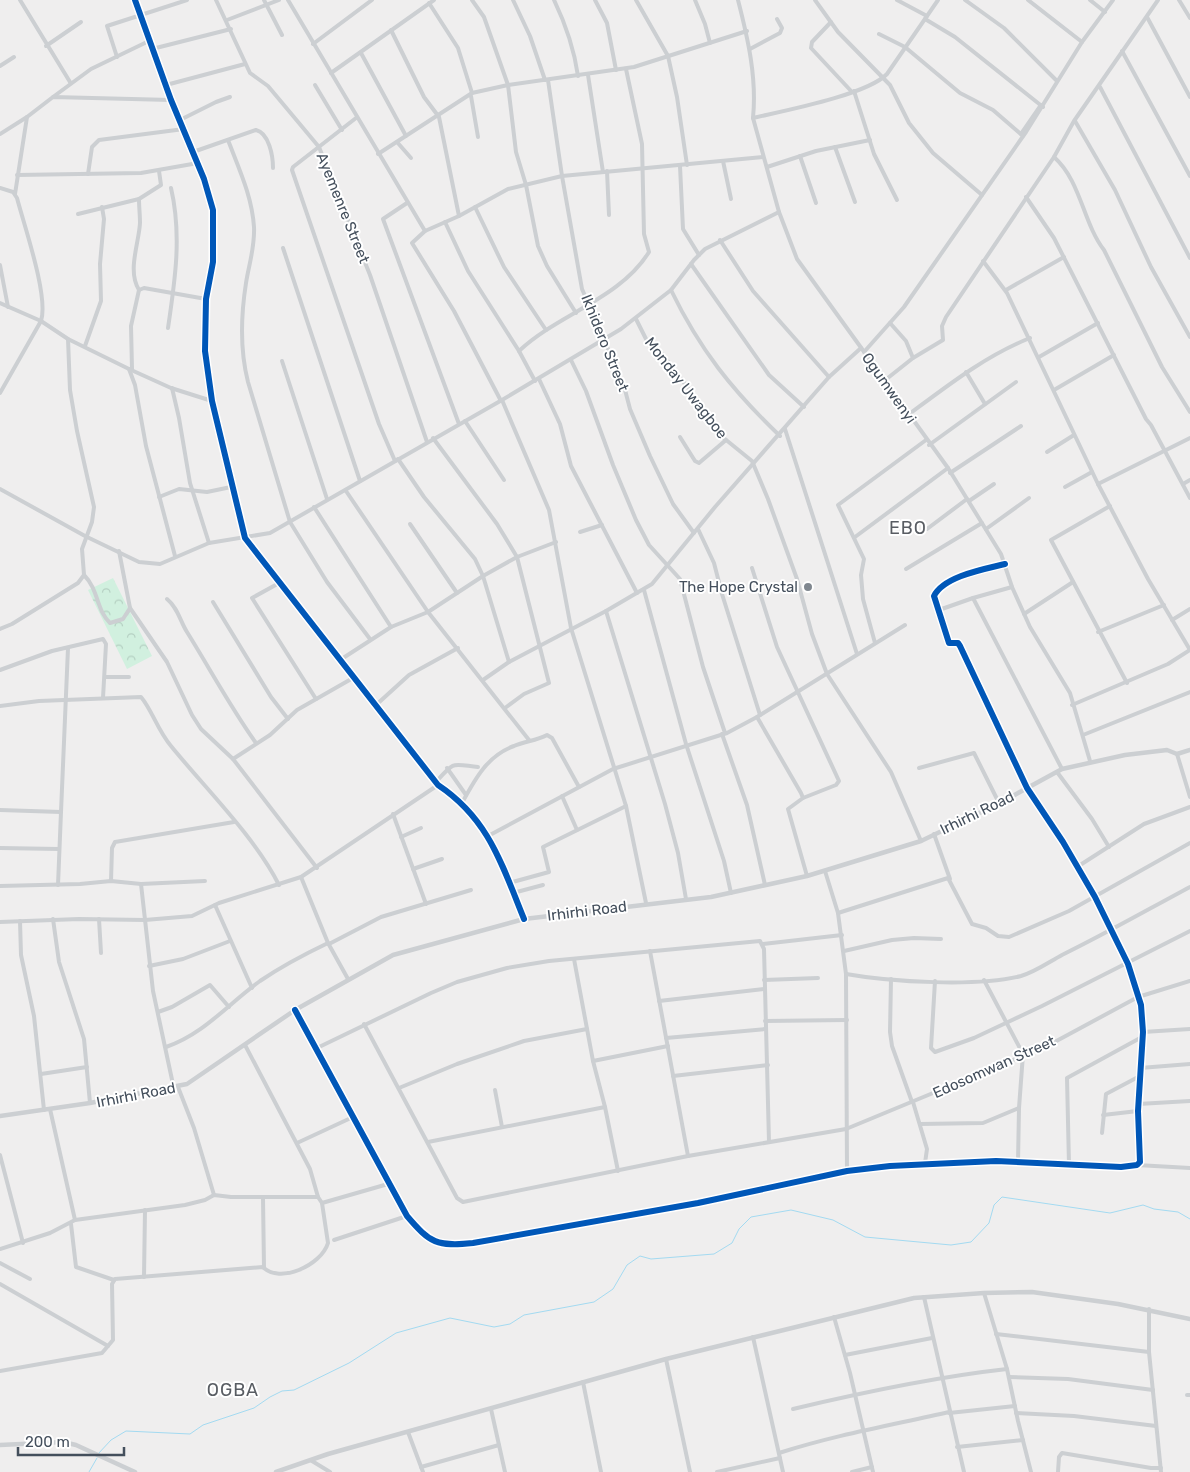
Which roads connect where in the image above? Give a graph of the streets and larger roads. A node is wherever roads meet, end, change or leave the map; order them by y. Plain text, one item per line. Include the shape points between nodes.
1 (20, 0) edge
2 (135, 0) edge
3 (186, 0) edge
4 (216, 0) edge
5 (264, 0) edge
6 (279, 0) edge
7 (288, 0) edge
8 (372, 0) edge
9 (434, 0) edge
10 (472, 0) edge
11 (513, 0) edge
12 (554, 0) edge
13 (595, 0) edge
14 (636, 0) edge
15 (695, 0) edge
16 (738, 0) edge
17 (815, 0) edge
18 (897, 0) edge
19 (938, 0) edge
20 (965, 0) edge
21 (1028, 0) edge
22 (1090, 0) edge
23 (1113, 0) edge
24 (1158, 0) edge
25 (1179, 0) edge
26 (429, 3) junction
27 (268, 6) junction
28 (1105, 12) junction
29 (140, 14) junction
30 (1147, 17) junction
31 (926, 18) junction
32 (1190, 18) edge
33 (777, 19) dead end
34 (227, 20) junction
35 (82, 22) dead end
36 (831, 22) junction
37 (231, 29) junction
38 (391, 30) junction
39 (747, 31) junction
40 (282, 34) dead end
41 (879, 34) dead end
42 (149, 41) junction
43 (1082, 42) junction
44 (710, 43) junction
45 (312, 44) junction
46 (46, 46) junction
47 (905, 47) junction
48 (152, 49) junction
49 (750, 49) junction
50 (1122, 51) junction
51 (361, 53) junction
52 (117, 56) junction
53 (668, 56) junction
54 (14, 57) dead end
55 (246, 64) junction
56 (0, 66) edge
57 (626, 69) junction
58 (616, 70) junction
59 (331, 73) junction
60 (588, 75) junction
61 (578, 76) junction
62 (884, 77) junction
63 (547, 80) junction
64 (1057, 81) junction
65 (70, 82) junction
66 (166, 85) junction
67 (315, 85) dead end
68 (508, 86) junction
69 (1100, 87) junction
70 (853, 91) junction
71 (471, 95) junction
72 (1190, 96) edge
73 (53, 97) junction
74 (230, 97) dead end
75 (171, 100) junction
76 (1042, 106) junction
77 (439, 117) junction
78 (27, 118) junction
79 (356, 118) junction
80 (753, 118) junction
81 (180, 120) junction
82 (1074, 121) junction
83 (184, 129) junction
84 (342, 130) junction
85 (0, 134) edge
86 (1022, 135) junction
87 (406, 136) junction
88 (478, 137) dead end
89 (228, 140) junction
90 (870, 140) junction
91 (397, 142) junction
92 (319, 146) junction
93 (835, 146) junction
94 (193, 152) junction
95 (378, 154) junction
96 (800, 156) junction
97 (764, 157) junction
98 (1054, 157) junction
99 (411, 158) dead end
100 (723, 161) junction
101 (198, 163) junction
102 (687, 165) junction
103 (680, 166) junction
104 (767, 167) junction
105 (273, 168) dead end
106 (643, 169) junction
107 (159, 171) junction
108 (605, 171) junction
109 (88, 174) junction
110 (17, 175) junction
111 (562, 176) junction
112 (1190, 176) edge
113 (526, 185) junction
114 (0, 188) edge
115 (171, 188) dead end
116 (15, 194) junction
117 (982, 195) junction
118 (1026, 197) junction
119 (139, 198) junction
120 (731, 199) dead end
121 (897, 200) dead end
122 (855, 202) dead end
123 (407, 203) junction
124 (816, 203) dead end
125 (475, 206) junction
126 (102, 207) junction
127 (779, 212) junction
128 (78, 214) dead end
129 (609, 215) dead end
130 (459, 216) junction
131 (445, 222) junction
132 (424, 231) junction
133 (720, 240) junction
134 (283, 248) dead end
135 (699, 255) junction
136 (1064, 257) junction
137 (1190, 258) edge
138 (984, 261) junction
139 (691, 264) junction
140 (0, 265) edge
141 (139, 290) junction
142 (671, 290) junction
143 (1006, 290) junction
144 (173, 295) junction
145 (206, 299) junction
146 (0, 303) edge
147 (588, 305) junction
148 (8, 307) junction
149 (576, 313) junction
150 (636, 319) junction
151 (41, 320) junction
152 (890, 323) junction
153 (1098, 323) junction
154 (168, 328) dead end
155 (546, 330) junction
156 (1190, 337) edge
157 (1030, 338) junction
158 (68, 339) junction
159 (602, 339) junction
160 (85, 346) junction
161 (861, 348) junction
162 (519, 351) junction
163 (864, 352) junction
164 (1114, 355) junction
165 (1039, 357) junction
166 (913, 358) junction
167 (572, 360) junction
168 (282, 361) dead end
169 (130, 369) junction
170 (966, 372) junction
171 (828, 377) junction
172 (537, 380) junction
173 (884, 381) junction
174 (1016, 382) dead end
175 (171, 388) junction
176 (1054, 390) junction
177 (0, 393) edge
178 (212, 400) junction
179 (501, 401) junction
180 (985, 404) junction
181 (804, 407) junction
182 (1190, 412) edge
183 (908, 415) junction
184 (465, 422) junction
185 (459, 424) junction
186 (1021, 426) dead end
187 (785, 429) junction
188 (1074, 435) junction
189 (780, 436) junction
190 (680, 437) dead end
191 (433, 438) junction
192 (1190, 438) edge
193 (726, 440) junction
194 (926, 440) junction
195 (427, 442) junction
196 (929, 445) junction
197 (1166, 451) junction
198 (1047, 452) dead end
199 (396, 460) junction
200 (753, 466) junction
201 (949, 471) junction
202 (1092, 472) junction
203 (504, 480) dead end
204 (1190, 480) edge
205 (360, 481) junction
206 (994, 484) dead end
207 (1098, 484) junction
208 (1183, 484) junction
209 (231, 487) junction
210 (1065, 487) dead end
211 (0, 489) edge
212 (192, 490) junction
213 (346, 491) junction
214 (159, 497) junction
215 (1028, 498) dead end
216 (1190, 498) edge
217 (327, 500) junction
218 (968, 500) junction
219 (1110, 506) junction
220 (314, 507) junction
221 (290, 522) junction
222 (982, 523) junction
223 (410, 524) dead end
224 (602, 525) junction
225 (698, 528) junction
226 (927, 529) dead end
227 (986, 529) junction
228 (580, 532) dead end
229 (694, 533) junction
230 (85, 536) junction
231 (855, 537) junction
232 (245, 538) junction
233 (556, 542) junction
234 (209, 543) junction
235 (118, 551) junction
236 (175, 556) junction
237 (517, 557) junction
238 (668, 564) junction
239 (1005, 564) junction
240 (752, 568) dead end
241 (906, 569) dead end
242 (84, 575) junction
243 (483, 576) junction
244 (281, 582) junction
245 (1073, 582) junction
246 (1012, 587) junction
247 (644, 590) junction
248 (457, 593) junction
249 (637, 593) junction
250 (973, 598) junction
251 (167, 599) dead end
252 (213, 602) dead end
253 (1164, 605) junction
254 (130, 608) junction
255 (1190, 609) edge
256 (939, 610) junction
257 (606, 611) junction
258 (428, 612) junction
259 (1024, 614) junction
260 (1172, 620) junction
261 (905, 625) dead end
262 (391, 627) junction
263 (572, 628) junction
264 (0, 629) edge
265 (1098, 632) junction
266 (370, 639) junction
267 (874, 642) junction
268 (538, 647) junction
269 (68, 648) junction
270 (458, 648) junction
271 (1190, 650) edge
272 (857, 654) junction
273 (340, 660) junction
274 (510, 662) junction
275 (0, 670) edge
276 (827, 674) junction
277 (104, 677) junction
278 (129, 677) dead end
279 (354, 678) junction
280 (483, 680) junction
281 (1127, 683) junction
282 (796, 692) junction
283 (1190, 692) edge
284 (103, 698) junction
285 (316, 699) junction
286 (67, 700) junction
287 (376, 705) junction
288 (0, 706) edge
289 (1072, 706) junction
290 (505, 708) junction
291 (759, 716) junction
292 (288, 719) junction
293 (724, 734) junction
294 (1083, 735) junction
295 (529, 740) junction
296 (256, 743) junction
297 (686, 744) junction
298 (1190, 750) edge
299 (1177, 754) junction
300 (650, 757) junction
301 (232, 759) junction
302 (1090, 761) junction
303 (478, 767) dead end
304 (447, 768) junction
305 (919, 768) dead end
306 (613, 769) junction
307 (1062, 769) junction
308 (1057, 772) junction
309 (437, 783) junction
310 (579, 787) junction
311 (1027, 788) junction
312 (1190, 794) edge
313 (466, 795) junction
314 (562, 796) junction
315 (803, 798) junction
316 (462, 803) junction
317 (999, 803) junction
318 (626, 806) junction
319 (1190, 807) edge
320 (0, 810) edge
321 (61, 812) junction
322 (393, 814) junction
323 (234, 822) junction
324 (421, 828) dead end
325 (578, 830) junction
326 (934, 834) junction
327 (488, 836) junction
328 (401, 837) junction
329 (921, 841) junction
330 (1190, 843) edge
331 (1109, 847) junction
332 (0, 848) edge
333 (59, 849) junction
334 (442, 859) dead end
335 (1077, 866) junction
336 (317, 868) junction
337 (412, 869) junction
338 (826, 871) junction
339 (807, 876) junction
340 (301, 877) junction
341 (950, 879) junction
342 (111, 881) junction
343 (205, 881) dead end
344 (509, 883) junction
345 (141, 884) junction
346 (58, 885) junction
347 (279, 885) junction
348 (543, 885) dead end
349 (765, 885) junction
350 (0, 886) edge
351 (1190, 888) edge
352 (471, 890) dead end
353 (513, 892) junction
354 (731, 893) junction
355 (1095, 897) junction
356 (686, 899) junction
357 (646, 903) junction
358 (426, 904) junction
359 (215, 905) junction
360 (838, 913) junction
361 (53, 919) junction
362 (99, 919) junction
363 (524, 919) junction
364 (146, 920) junction
365 (20, 921) junction
366 (0, 922) edge
367 (1112, 931) junction
368 (1190, 931) edge
369 (842, 935) junction
370 (941, 939) dead end
371 (230, 942) junction
372 (329, 944) junction
373 (763, 944) junction
374 (650, 951) junction
375 (844, 952) junction
376 (101, 953) dead end
377 (574, 959) junction
378 (1128, 964) junction
379 (149, 966) junction
380 (846, 974) junction
381 (818, 978) dead end
382 (348, 979) junction
383 (890, 979) junction
384 (764, 980) junction
385 (984, 980) junction
386 (935, 981) junction
387 (1190, 981) edge
388 (252, 988) junction
389 (764, 989) junction
390 (1138, 997) junction
391 (659, 1001) junction
392 (229, 1007) junction
393 (295, 1010) junction
394 (158, 1012) junction
395 (847, 1020) junction
396 (765, 1021) junction
397 (1007, 1023) junction
398 (364, 1024) junction
399 (587, 1029) junction
400 (766, 1029) junction
401 (1190, 1029) edge
402 (1143, 1032) junction
403 (1142, 1037) junction
404 (666, 1038) junction
405 (245, 1045) junction
406 (668, 1046) junction
407 (166, 1047) junction
408 (317, 1048) junction
409 (1023, 1054) junction
410 (593, 1061) junction
411 (1190, 1064) edge
412 (768, 1065) junction
413 (87, 1067) junction
414 (1140, 1068) junction
415 (41, 1074) junction
416 (673, 1076) junction
417 (1140, 1076) junction
418 (176, 1088) junction
419 (399, 1088) junction
420 (496, 1090) dead end
421 (1190, 1101) edge
422 (913, 1102) junction
423 (90, 1104) junction
424 (1138, 1104) junction
425 (605, 1107) junction
426 (1019, 1108) junction
427 (50, 1109) junction
428 (44, 1110) junction
429 (1138, 1111) junction
430 (1103, 1114) junction
431 (0, 1116) edge
432 (353, 1117) junction
433 (920, 1124) junction
434 (502, 1127) junction
435 (846, 1129) junction
436 (1102, 1133) dead end
437 (428, 1142) junction
438 (769, 1142) junction
439 (297, 1144) junction
440 (0, 1155) edge
441 (688, 1156) junction
442 (1018, 1162) junction
443 (925, 1163) junction
444 (1069, 1165) junction
445 (1137, 1165) junction
446 (1190, 1168) edge
447 (618, 1171) junction
448 (847, 1171) junction
449 (388, 1184) junction
450 (214, 1195) junction
451 (318, 1197) junction
452 (263, 1198) junction
453 (322, 1203) junction
454 (145, 1210) junction
455 (406, 1216) junction
456 (76, 1220) junction
457 (71, 1224) junction
458 (334, 1240) dead end
459 (23, 1243) junction
460 (0, 1249) edge
461 (0, 1263) edge
462 (264, 1268) junction
463 (144, 1277) junction
464 (30, 1279) dead end
465 (114, 1280) junction
466 (0, 1284) edge
467 (984, 1293) junction
468 (924, 1297) junction
469 (1149, 1309) junction
470 (834, 1316) junction
471 (1190, 1319) edge
472 (996, 1334) junction
473 (752, 1338) junction
474 (932, 1338) junction
475 (108, 1346) junction
476 (1149, 1352) junction
477 (845, 1355) junction
478 (666, 1359) junction
479 (1007, 1368) junction
480 (0, 1371) edge
481 (943, 1377) junction
482 (1009, 1377) junction
483 (583, 1382) junction
484 (1153, 1390) junction
485 (855, 1394) junction
486 (1014, 1406) junction
487 (491, 1409) junction
488 (793, 1409) dead end
489 (949, 1412) junction
490 (1016, 1413) junction
491 (1156, 1426) junction
492 (863, 1431) junction
493 (408, 1432) junction
494 (1023, 1440) junction
495 (0, 1445) edge
496 (499, 1445) junction
497 (957, 1447) junction
498 (779, 1455) junction
499 (312, 1461) junction
500 (422, 1470) edge
501 (872, 1470) edge
502 (1161, 1470) edge
503 (135, 1472) edge
504 (276, 1472) edge
505 (330, 1472) edge
506 (505, 1472) edge
507 (601, 1472) edge
508 (690, 1472) edge
509 (717, 1472) edge
510 (783, 1472) edge
511 (852, 1472) edge
512 (964, 1472) edge
513 (1031, 1472) edge
514 (1058, 1472) edge

1 - 46 street
2 - 29 street
3 - 29 street
4 - 34 street, Ayemenre Street
5 - 27 street
6 - 27 street
7 - 45 street
8 - 45 street
9 - 26 street
10 - 68 street via 484,17
11 - 63 street, Ikhidero Street
12 - 61 street via 565,23
13 - 58 street via 607,23
14 - 53 street
15 - 44 street
16 - 39 street, Ogumwenyi
17 - 36 street
18 - 31 street
19 - 31 street
20 - 64 street via 1004,28
21 - 43 street
22 - 28 street
23 - 28 street
24 - 30 street
25 - 32 street
26 - 38 street
26 - 71 street via 458,48
27 - 34 street
27 - 40 street
28 - 43 street
29 - 42 street
29 - 52 street via 106,26
30 - 50 street
30 - 72 street
31 - 47 street
31 - 76 street
33 - 49 street via 782,28 780,33
34 - 37 street, Ayemenre Street
35 - 46 street
36 - 62 street
36 - 70 street via 812,42 811,48
37 - 48 street
37 - 55 street, Ayemenre Street
38 - 51 street
38 - 77 street via 424,96
39 - 44 street
39 - 49 street, Ogumwenyi
41 - 47 street
42 - 48 street
42 - 52 street
43 - 64 street
44 - 53 street
45 - 59 street
46 - 65 street
47 - 62 street
47 - 86 street via 953,88 993,110
48 - 66 street
49 - 80 street, Ogumwenyi
50 - 69 street
50 - 112 street
51 - 59 street
51 - 87 street
52 - 65 street
53 - 57 street
53 - 102 street via 678,97
54 - 56 street
55 - 66 street
55 - 92 street, Ayemenre Street via 255,78 268,86
57 - 58 street
57 - 106 street via 642,144
58 - 60 street
59 - 79 street
60 - 61 street
60 - 108 street
61 - 63 street
62 - 70 street
62 - 117 street via 909,123 933,153
63 - 68 street
63 - 111 street, Ikhidero Street
64 - 76 street
65 - 73 street
66 - 75 street
67 - 84 street
68 - 71 street
68 - 113 street via 516,152
69 - 82 street
69 - 137 street
70 - 80 street via 823,102
70 - 90 street
71 - 77 street
71 - 88 street
73 - 75 street
73 - 78 street
74 - 81 street
75 - 81 street
76 - 86 street
77 - 87 street
77 - 130 street
78 - 85 street
78 - 110 street
79 - 84 street
79 - 95 street
80 - 97 street, Ogumwenyi
81 - 83 street
82 - 98 street
82 - 156 street via 1116,190 1151,267
83 - 94 street
83 - 109 street via 99,140 92,147
84 - 92 street
86 - 117 street
87 - 91 street
89 - 94 street
89 - 105 street via 260,130 270,150
89 - 221 street via 250,196 254,228 246,284 244,366
90 - 93 street
90 - 121 street
91 - 95 street
91 - 99 street
92 - 195 street, Ayemenre Street via 370,276
92 - 199 street via 292,170 379,424
93 - 96 street
93 - 122 street
94 - 101 street
95 - 123 street
96 - 104 street
96 - 124 street
97 - 100 street
97 - 104 street, Ogumwenyi
98 - 118 street
98 - 182 street via 1079,195 1093,234 1162,367
100 - 102 street
100 - 120 street
101 - 107 street
101 - 145 street via 214,221 213,262
102 - 103 street
103 - 106 street
103 - 135 street via 684,234
104 - 127 street, Ogumwenyi
106 - 108 street
106 - 147 street via 644,234 649,252 642,264
107 - 109 street
107 - 119 street via 161,185
108 - 111 street
108 - 129 street
109 - 110 street
110 - 116 street
111 - 113 street
111 - 147 street, Ikhidero Street via 582,289
113 - 125 street via 508,189
113 - 149 street via 538,246
114 - 116 street
115 - 144 street via 178,239
116 - 151 street via 42,294
117 - 152 street
118 - 136 street
118 - 138 street
119 - 126 street
119 - 141 street via 140,222 134,259
123 - 132 street
123 - 185 street via 383,219
125 - 130 street
125 - 155 street via 504,267
126 - 128 street
126 - 160 street via 101,301
127 - 133 street
127 - 161 street, Ogumwenyi via 797,259
130 - 131 street
131 - 132 street
131 - 162 street via 468,271
132 - 179 street via 412,243 454,311
133 - 135 street
133 - 171 street via 753,291
134 - 205 street
135 - 139 street
136 - 143 street
136 - 153 street
138 - 143 street
138 - 166 street via 946,317 942,326 943,340
139 - 142 street
139 - 181 street via 769,375
140 - 148 street
141 - 144 street via 144,288
141 - 169 street via 131,326
142 - 150 street
142 - 189 street via 689,326 728,383
143 - 157 street
144 - 145 street
144 - 154 street
145 - 178 street via 205,350
146 - 148 street
147 - 149 street
147 - 159 street, Ikhidero Street via 601,330
148 - 151 street
149 - 155 street
150 - 159 street
150 - 193 street, Monday Uwagboe via 646,339 658,348
151 - 158 street
151 - 177 street
152 - 163 street
152 - 166 street via 906,341
153 - 164 street
153 - 165 street
155 - 162 street
157 - 165 street
157 - 170 street
158 - 160 street
158 - 230 street via 70,390 94,507 92,522
159 - 167 street
159 - 229 street, Ikhidero Street via 624,386 650,456 673,504
160 - 169 street
161 - 163 street, Ogumwenyi
161 - 171 street
162 - 172 street
163 - 173 street, Ogumwenyi
164 - 176 street
164 - 197 street
165 - 176 street
166 - 173 street
167 - 172 street
167 - 238 street via 636,520 649,545
168 - 217 street
169 - 175 street
169 - 214 street
170 - 180 street
170 - 183 street
171 - 181 street
172 - 179 street
172 - 224 street via 560,424 570,466
173 - 183 street, Ogumwenyi
174 - 180 street
175 - 178 street
175 - 212 street
176 - 188 street
178 - 209 street
179 - 184 street
179 - 233 street via 544,497
180 - 196 street
181 - 187 street
183 - 194 street, Ogumwenyi
184 - 185 street
184 - 203 street
185 - 191 street
186 - 201 street
187 - 189 street
187 - 272 street
188 - 198 street
188 - 202 street
189 - 200 street
190 - 193 street via 699,463
191 - 195 street
191 - 237 street via 497,524
192 - 197 street
193 - 200 street, Monday Uwagboe via 747,456
194 - 196 street, Ogumwenyi
194 - 231 street via 838,505
195 - 199 street
196 - 201 street, Ogumwenyi
197 - 207 street
197 - 208 street
199 - 205 street
199 - 243 street via 475,559
200 - 225 street
200 - 276 street, Monday Uwagboe via 797,579
201 - 218 street, Ogumwenyi
201 - 231 street
202 - 207 street
202 - 210 street
204 - 208 street
205 - 213 street
206 - 218 street
207 - 219 street
208 - 216 street
209 - 212 street via 208,492
209 - 232 street
211 - 230 street
212 - 214 street via 179,489
212 - 234 street
213 - 217 street
213 - 258 street
214 - 236 street
215 - 227 street
217 - 220 street
218 - 222 street, Ogumwenyi
218 - 226 street
219 - 245 street via 1051,540
219 - 253 street
220 - 221 street
220 - 262 street
221 - 232 street via 270,533
221 - 266 street via 327,582
222 - 227 street, Ogumwenyi
222 - 241 street
223 - 248 street
224 - 228 street
224 - 249 street
225 - 229 street
225 - 291 street via 719,577
227 - 239 street, Ogumwenyi
229 - 238 street
230 - 235 street
230 - 242 street via 82,549
231 - 267 street via 864,559 861,575
232 - 234 street
232 - 244 street
233 - 237 street
233 - 263 street
234 - 236 street
235 - 236 street via 139,562 160,564
235 - 254 street
237 - 243 street
237 - 268 street
238 - 247 street
238 - 293 street via 684,588 703,667
239 - 246 street, Ogumwenyi
239 - 256 street via 966,574 939,589 934,596
240 - 282 street via 777,647
242 - 254 street via 92,584 110,623 123,619
242 - 264 street via 78,583
243 - 248 street
243 - 274 street
244 - 273 street
244 - 285 street via 253,599
245 - 259 street
245 - 265 street
246 - 250 street
246 - 259 street, Ogumwenyi
247 - 249 street
247 - 297 street
248 - 258 street
249 - 257 street
250 - 256 street
250 - 307 street
251 - 296 street via 177,610 186,631
252 - 292 street
253 - 260 street
253 - 265 street
254 - 301 street via 167,662 201,729
255 - 260 street
256 - 311 street via 949,643 960,646
257 - 263 street
257 - 300 street
258 - 262 street
258 - 270 street
259 - 289 street, Ogumwenyi via 1070,693
260 - 271 street
261 - 267 street
262 - 266 street
263 - 268 street
263 - 306 street
265 - 281 street
266 - 273 street
267 - 272 street
268 - 274 street
268 - 290 street via 547,685 524,694
269 - 275 street
269 - 277 street via 104,639
269 - 286 street
270 - 280 street
270 - 287 street via 409,675
271 - 281 street
272 - 276 street
273 - 279 street
274 - 280 street
276 - 282 street
276 - 329 street, Monday Uwagboe via 891,772
277 - 278 street
277 - 284 street
279 - 285 street
279 - 287 street
280 - 290 street
281 - 289 street
282 - 291 street
282 - 315 street via 838,781 836,785
283 - 294 street
284 - 286 street
284 - 323 street via 140,696 169,745
285 - 292 street
286 - 288 street
286 - 321 street
287 - 309 street
289 - 294 street, Ogumwenyi
290 - 295 street
291 - 293 street
291 - 315 street
292 - 296 street
293 - 297 street
293 - 349 street via 747,805
294 - 302 street, Ogumwenyi
295 - 310 street via 537,741 547,735 552,738
295 - 313 street via 500,752 488,761
296 - 301 street
297 - 300 street
297 - 354 street via 724,861
298 - 299 street, Irhirhi Road
299 - 302 street, Irhirhi Road via 1167,750
299 - 312 street
300 - 306 street
300 - 356 street via 678,853
301 - 336 street
302 - 307 street, Irhirhi Road
303 - 304 street via 454,765
304 - 309 street
304 - 313 street
305 - 317 street via 974,753
306 - 310 street
306 - 318 street
307 - 308 street, Irhirhi Road
308 - 311 street, Irhirhi Road
308 - 331 street
309 - 316 street
309 - 322 street
310 - 314 street
311 - 317 street, Irhirhi Road
311 - 335 street
313 - 316 street
314 - 325 street
314 - 327 street
315 - 339 street via 788,809
316 - 327 street
317 - 326 street, Irhirhi Road
318 - 325 street
318 - 357 street
319 - 331 street via 1144,824
320 - 321 street
321 - 333 street
322 - 328 street
322 - 336 street
323 - 342 street via 115,842
323 - 347 street via 271,869
324 - 328 street
325 - 344 street via 543,847 549,872
326 - 329 street, Irhirhi Road
326 - 341 street
327 - 344 street
328 - 337 street
329 - 338 street, Irhirhi Road
330 - 355 street
331 - 335 street
332 - 333 street
333 - 346 street
334 - 337 street
335 - 355 street
336 - 340 street
337 - 358 street
338 - 339 street, Irhirhi Road
338 - 360 street
339 - 349 street, Irhirhi Road
340 - 347 street
340 - 372 street
341 - 355 street via 972,924 1003,938
341 - 360 street
342 - 345 street
342 - 346 street
343 - 345 street
344 - 353 street
345 - 364 street
346 - 350 street
347 - 359 street
348 - 353 street
349 - 354 street, Irhirhi Road
351 - 367 street
352 - 358 street
353 - 363 street
354 - 356 street, Irhirhi Road
355 - 367 street
356 - 357 street, Irhirhi Road
357 - 363 street, Irhirhi Road
358 - 372 street via 381,917
359 - 364 street via 192,916
359 - 371 street
360 - 369 street
361 - 362 street
361 - 365 street
361 - 413 street via 59,962 81,1028
362 - 364 street
362 - 376 street
363 - 382 street, Irhirhi Road via 393,955
364 - 379 street
365 - 366 street
365 - 415 street via 21,955 34,1016
367 - 378 street
367 - 385 street via 1023,975
368 - 378 street
369 - 373 street
369 - 375 street
370 - 375 street via 892,940
371 - 379 street via 183,959
371 - 388 street
372 - 382 street
372 - 388 street via 299,957
373 - 374 street via 754,941
373 - 384 street
374 - 377 street
374 - 391 street
375 - 380 street
377 - 398 street via 507,968 458,982
377 - 399 street
378 - 390 street
378 - 397 street
379 - 394 street
380 - 383 street
380 - 395 street
381 - 384 street
382 - 393 street, Irhirhi Road
383 - 386 street
383 - 422 street via 892,1046
384 - 389 street
385 - 386 street
385 - 397 street
386 - 397 street via 931,1048 934,1051 952,1048
387 - 390 street, Edosomwan Street
388 - 392 street
389 - 391 street
389 - 396 street
390 - 402 street
390 - 409 street, Edosomwan Street via 1049,1045
391 - 404 street
392 - 394 street via 210,985
392 - 407 street via 196,1033
393 - 405 street, Irhirhi Road
393 - 408 street
394 - 407 street
395 - 396 street
395 - 435 street
396 - 400 street
397 - 409 street
398 - 408 street
398 - 419 street
399 - 410 street
399 - 419 street via 524,1041
400 - 404 street
400 - 412 street
401 - 402 street
402 - 403 street
403 - 414 street
403 - 444 street via 1067,1078
404 - 406 street
405 - 418 street, Irhirhi Road
405 - 439 street
406 - 410 street
406 - 416 street
407 - 418 street
408 - 432 street
409 - 422 street, Edosomwan Street
409 - 426 street
410 - 425 street
411 - 414 street
412 - 416 street
412 - 438 street
413 - 415 street
413 - 423 street
414 - 417 street
415 - 428 street
416 - 441 street
417 - 424 street
417 - 430 street via 1106,1094
418 - 423 street, Irhirhi Road
418 - 450 street via 194,1128
419 - 437 street
420 - 434 street
421 - 424 street
422 - 433 street
422 - 435 street, Edosomwan Street
423 - 427 street, Irhirhi Road
424 - 429 street
425 - 434 street
425 - 447 street
426 - 433 street via 983,1123
426 - 442 street
427 - 428 street, Irhirhi Road
427 - 456 street
428 - 431 street, Irhirhi Road
429 - 430 street
429 - 445 street via 1140,1162
430 - 436 street
432 - 439 street
432 - 449 street
433 - 443 street via 927,1151
434 - 437 street
435 - 438 street, Edosomwan Street
435 - 448 street
437 - 447 street, Edosomwan Street via 457,1198 463,1202
438 - 441 street, Edosomwan Street
439 - 451 street via 310,1169
440 - 459 street
441 - 447 street, Edosomwan Street
442 - 443 street
442 - 444 street
443 - 448 street
444 - 445 street
445 - 446 street
448 - 455 street via 698,1203 451,1246 426,1238
449 - 453 street
449 - 455 street
450 - 452 street
450 - 454 street via 205,1200
451 - 452 street
451 - 453 street
452 - 462 street
453 - 462 street via 328,1243 326,1250 304,1269 268,1272
454 - 456 street
454 - 463 street
455 - 458 street
456 - 457 street
457 - 459 street
457 - 465 street via 76,1268
459 - 460 street
461 - 464 street
462 - 463 street
463 - 465 street
465 - 475 street via 113,1340
466 - 475 street
467 - 468 street
467 - 469 street via 1032,1292
467 - 472 street
468 - 470 street
468 - 474 street
469 - 471 street
469 - 476 street
470 - 473 street
470 - 477 street
472 - 476 street
472 - 479 street
473 - 478 street
473 - 498 street
474 - 477 street
474 - 481 street
475 - 480 street via 97,1355
476 - 484 street
477 - 485 street
478 - 483 street
478 - 508 street
479 - 481 street
479 - 482 street
481 - 485 street
481 - 489 street
482 - 484 street via 1068,1379
482 - 486 street
483 - 487 street
483 - 507 street
484 - 491 street
485 - 488 street
485 - 492 street
486 - 489 street
486 - 490 street
487 - 493 street
487 - 496 street
489 - 492 street
489 - 497 street
490 - 491 street
490 - 494 street
491 - 502 street
492 - 498 street
492 - 501 street
493 - 499 street
493 - 500 street
494 - 497 street
494 - 513 street
495 - 503 street via 63,1442
496 - 500 street
496 - 506 street
497 - 512 street
498 - 509 street
498 - 510 street
499 - 504 street
499 - 505 street
501 - 511 street
502 - 514 street via 1062,1454

